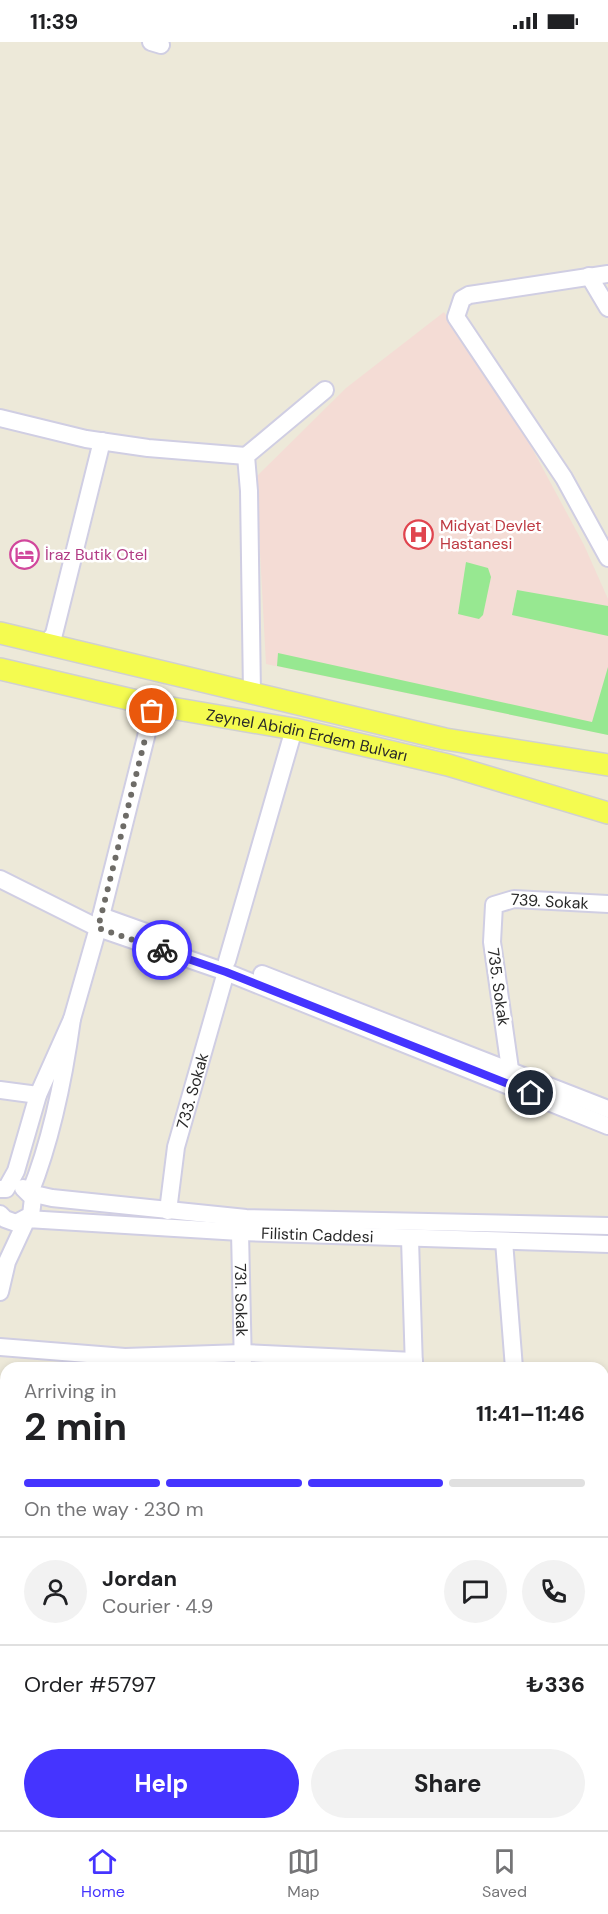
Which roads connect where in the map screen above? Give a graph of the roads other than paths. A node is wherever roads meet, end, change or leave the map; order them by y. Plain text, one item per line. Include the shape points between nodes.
1 (608, 274) edge
2 (589, 276) junction
3 (608, 308) edge
4 (325, 390) dead end
5 (0, 418) edge
6 (102, 441) junction
7 (246, 456) junction
8 (608, 558) edge
9 (0, 633) edge
10 (47, 643) junction
11 (0, 669) edge
12 (252, 693) junction
13 (154, 705) junction
14 (294, 729) junction
15 (608, 764) edge
16 (608, 813) edge
17 (0, 879) edge
18 (608, 904) edge
19 (494, 905) joint
20 (100, 922) junction
21 (227, 967) junction
22 (72, 1019) junction
23 (510, 1069) junction
24 (0, 1090) edge
25 (38, 1095) junction
26 (608, 1109) edge
27 (608, 1126) edge
28 (2, 1191) edge
29 (30, 1193) junction
30 (168, 1211) junction
31 (0, 1216) edge
32 (27, 1219) junction
33 (608, 1226) edge
34 (240, 1232) junction
35 (410, 1239) junction
36 (504, 1241) junction
37 (608, 1244) edge
38 (0, 1292) edge
39 (0, 1347) edge
40 (243, 1361) edge
41 (300, 1362) edge
42 (414, 1362) edge
43 (514, 1362) edge

1 - 2 street
2 - 3 street
2 - 8 street via 469,295 462,299 456,317 564,478
4 - 7 street
5 - 6 street
6 - 7 street
6 - 10 street via 54,634
7 - 12 street
9 - 10 main road, Zeynel Abidin Erdem Bulvarı
10 - 12 main road, Zeynel Abidin Erdem Bulvarı
11 - 13 main road, Zeynel Abidin Erdem Bulvarı
12 - 15 main road, Zeynel Abidin Erdem Bulvarı via 445,739
13 - 14 main road, Zeynel Abidin Erdem Bulvarı
13 - 20 street
14 - 16 main road, Zeynel Abidin Erdem Bulvarı via 448,765
14 - 21 street, 733. Sokak
17 - 20 street
18 - 19 street, 739. Sokak via 514,899
19 - 23 street, 735. Sokak via 492,942
20 - 21 street
20 - 22 street
21 - 23 street
21 - 27 street
21 - 30 street, 733. Sokak via 176,1147
22 - 25 street
22 - 29 street via 66,1064
23 - 26 street
24 - 25 street
25 - 28 street via 16,1172
28 - 29 street, Filistin Caddesi via 21,1187
29 - 30 street, Filistin Caddesi
29 - 32 street via 34,1204
30 - 33 street, Filistin Caddesi via 246,1218
31 - 32 street, Filistin Caddesi via 16,1223
32 - 34 street, Filistin Caddesi
32 - 38 street
34 - 35 street, Filistin Caddesi
34 - 40 street, 731. Sokak
35 - 36 street, Filistin Caddesi
35 - 42 street
36 - 37 street, Filistin Caddesi
36 - 43 street
39 - 40 street
40 - 41 street

